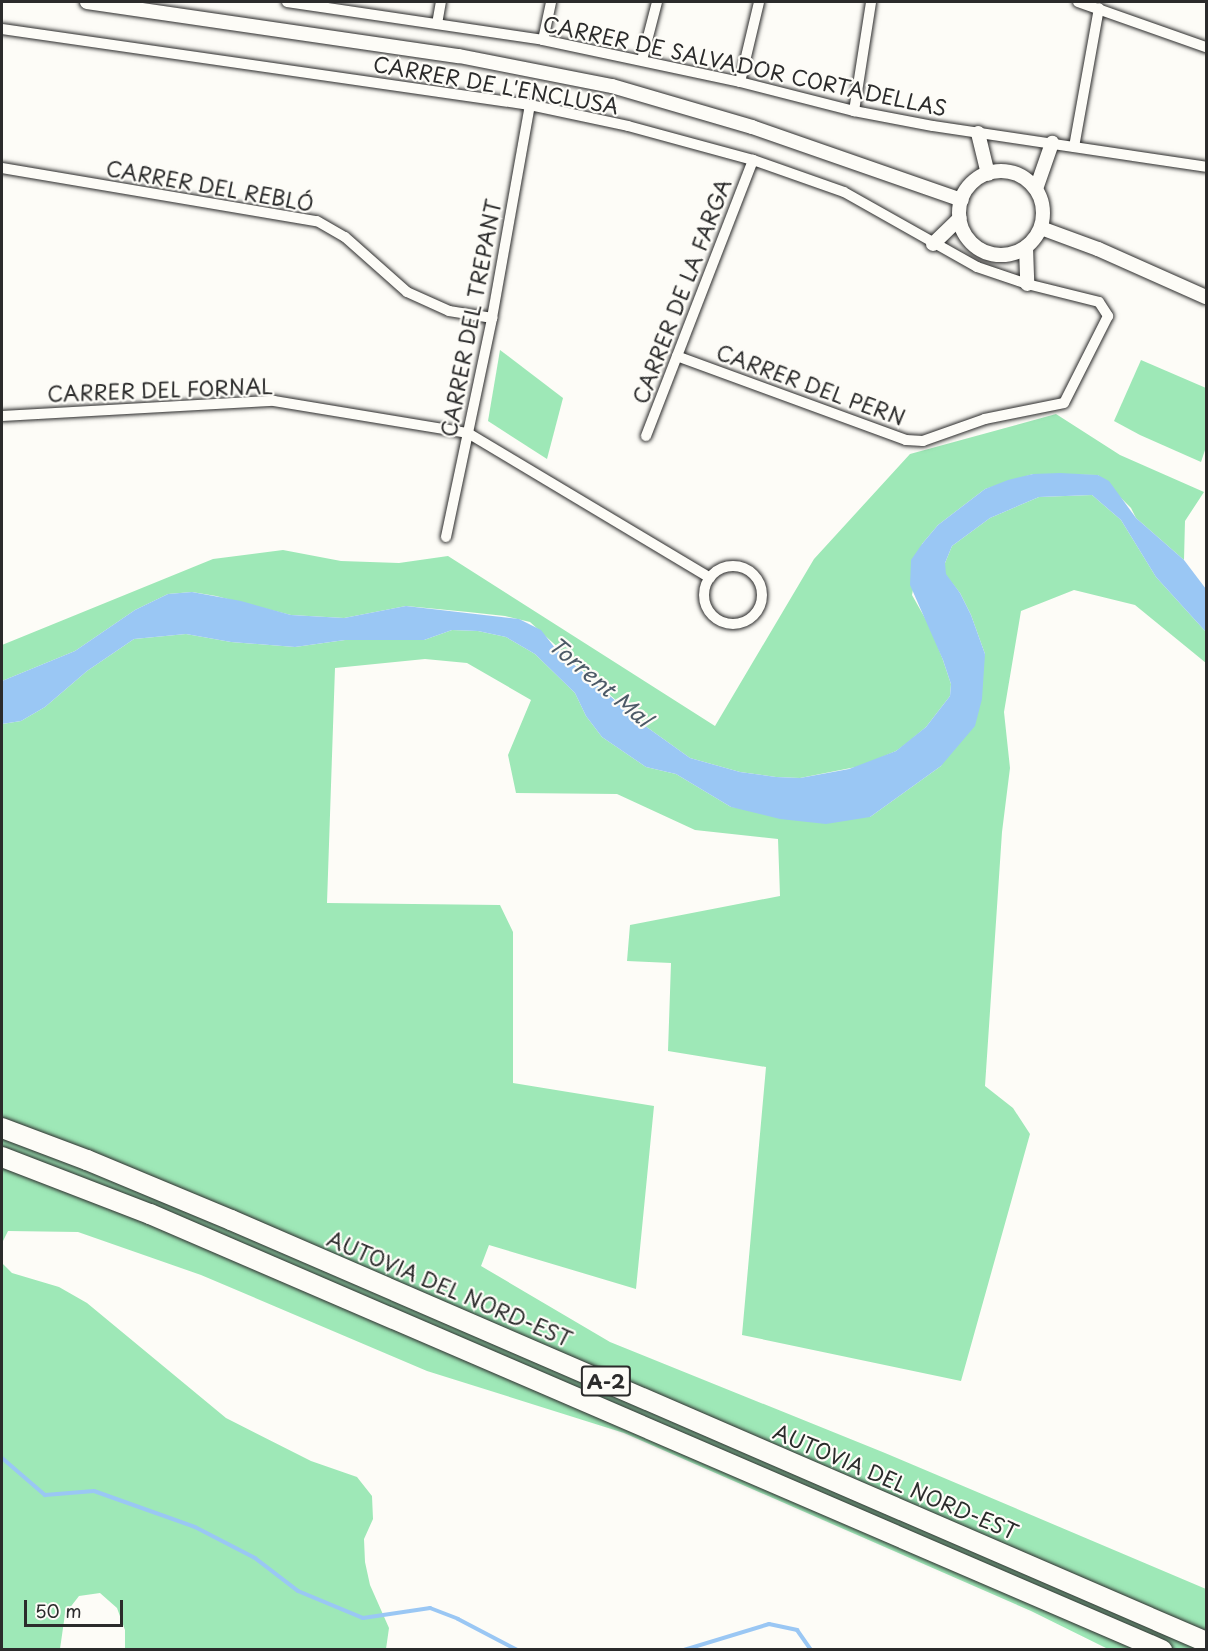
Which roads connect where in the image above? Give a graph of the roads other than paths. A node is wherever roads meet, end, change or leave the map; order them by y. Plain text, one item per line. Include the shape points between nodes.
1 (87, 2) edge
2 (287, 2) edge
3 (441, 2) edge
4 (551, 2) edge
5 (657, 2) edge
6 (759, 2) edge
7 (871, 2) edge
8 (1078, 2) edge
9 (339, 6) edge
10 (1099, 8) junction
11 (437, 24) junction
12 (2, 29) edge
13 (543, 40) junction
14 (1206, 47) edge
15 (642, 60) junction
16 (740, 82) junction
17 (531, 105) junction
18 (854, 111) junction
19 (978, 133) junction
20 (1052, 143) junction
21 (1074, 147) junction
22 (753, 160) junction
23 (1206, 167) edge
24 (2, 168) edge
25 (988, 174) junction
26 (1036, 189) junction
27 (962, 200) junction
28 (960, 218) junction
29 (1041, 228) junction
30 (933, 244) junction
31 (1026, 247) junction
32 (1027, 284) junction
33 (1206, 297) edge
34 (492, 318) junction
35 (677, 356) junction
36 (2, 416) edge
37 (468, 433) junction
38 (646, 436) dead end
39 (446, 537) dead end
40 (710, 578) junction
41 (2, 1128) edge
42 (2, 1157) edge
43 (1206, 1642) edge
44 (1162, 1650) edge

1 - 27 street via 448,54 603,84 752,127
2 - 9 street, CARRER DE SALVADOR CORTADELLAS
3 - 11 street
4 - 13 street
5 - 15 street
6 - 16 street
7 - 18 street
8 - 10 street
9 - 11 street, CARRER DE SALVADOR CORTADELLAS
10 - 14 street
10 - 21 street
11 - 13 street, CARRER DE SALVADOR CORTADELLAS
12 - 17 street, CARRER DE L'ENCLUSA
13 - 15 street, CARRER DE SALVADOR CORTADELLAS
15 - 16 street, CARRER DE SALVADOR CORTADELLAS
16 - 18 street, CARRER DE SALVADOR CORTADELLAS
17 - 22 street, CARRER DE L'ENCLUSA
17 - 34 street, CARRER DEL TREPANT
18 - 19 street, CARRER DE SALVADOR CORTADELLAS
19 - 20 street, CARRER DE SALVADOR CORTADELLAS
19 - 25 street
20 - 21 street, CARRER DE SALVADOR CORTADELLAS
20 - 26 street
21 - 23 street, CARRER DE SALVADOR CORTADELLAS
22 - 30 street, CARRER DE L'ENCLUSA via 844,192
22 - 35 street, CARRER DE LA FARGA
24 - 34 street, CARRER DEL REBLÓ via 317,221 345,237 407,292 449,311
25 - 26 street via 1020,175
25 - 27 street via 972,184
26 - 29 street via 1042,202
27 - 28 street
28 - 30 street
28 - 31 street via 970,241 991,254 1003,255
29 - 31 street
29 - 33 street
30 - 32 street, CARRER DE L'ENCLUSA via 977,267
31 - 32 street
32 - 35 street, CARRER DEL PERN via 1099,302 1108,316 1064,403 985,419 922,441 906,440
34 - 37 street, CARRER DEL TREPANT
35 - 38 street, CARRER DE LA FARGA
36 - 37 street, CARRER DEL FORNAL via 274,401
37 - 39 street, CARRER DEL TREPANT
37 - 40 street, CARRER DEL FORNAL
40 - 40 street via 705,598 714,617 726,623 741,623 757,611 762,591 753,574 734,566 721,569
41 - 43 highway, AUTOVIA DEL NORD-EST / A-2 via 263,1234
42 - 44 highway, A-2 via 150,1214

